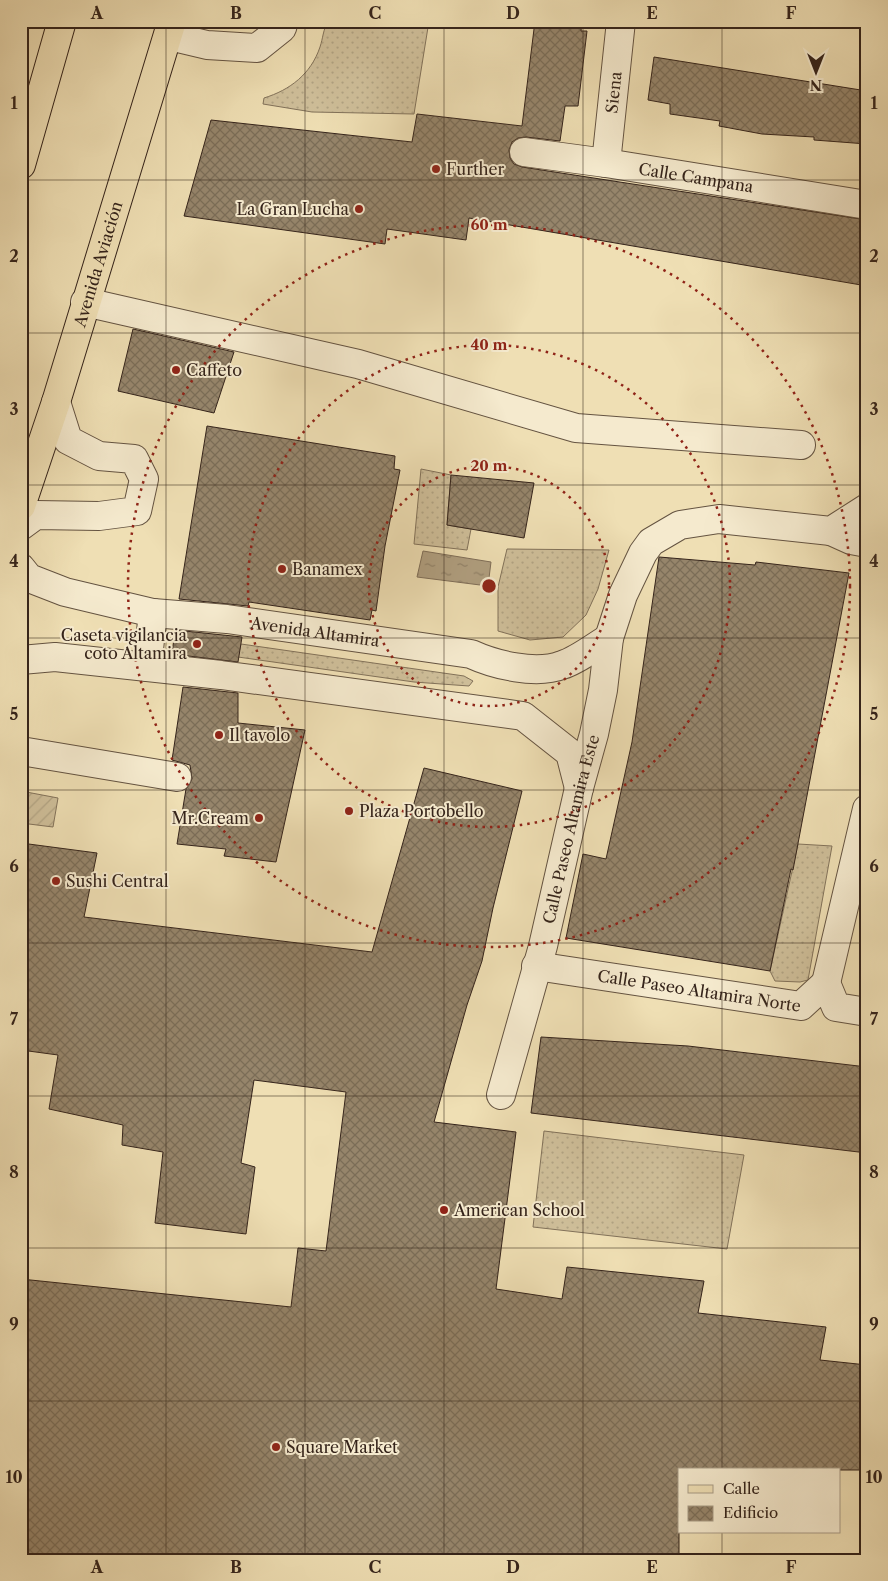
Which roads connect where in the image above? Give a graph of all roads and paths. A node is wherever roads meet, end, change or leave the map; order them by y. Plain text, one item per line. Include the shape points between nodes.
1 (62, 21) edge
2 (284, 21) edge
3 (621, 21) edge
4 (170, 29) edge
5 (524, 152) dead end
6 (606, 163) junction
7 (21, 165) edge
8 (867, 205) edge
9 (85, 302) junction
10 (56, 402) junction
11 (801, 445) dead end
12 (21, 506) edge
13 (867, 508) edge
14 (21, 526) edge
15 (832, 531) junction
16 (867, 543) edge
17 (21, 568) edge
18 (153, 613) junction
19 (609, 638) junction
20 (21, 660) edge
21 (147, 666) junction
22 (21, 751) edge
23 (177, 777) dead end
24 (579, 788) junction
25 (867, 809) edge
26 (536, 966) junction
27 (826, 983) junction
28 (867, 1012) edge
29 (501, 1095) dead end

1 - 7 main road
2 - 4 street via 282,28 257,48 207,45
3 - 6 street, Siena
4 - 9 main road, Avenida Aviación
5 - 6 street, Calle Campana
6 - 8 street, Calle Campana
9 - 10 main road, Avenida Aviación
9 - 11 street via 358,364 576,428
10 - 12 main road, Avenida Aviación
10 - 14 street via 68,440 99,456 134,459 144,479 137,511 99,516 36,515
13 - 15 street
15 - 16 street, Calle Paseo Altamira Este
15 - 19 street, Calle Paseo Altamira Este via 719,519 680,525 651,542 637,564
17 - 18 street, Avenida Altamira via 29,578 65,592
18 - 19 street, Avenida Altamira via 227,619 471,654 496,664 528,668 561,666
18 - 21 street
19 - 24 street, Calle Paseo Altamira Este via 603,690
20 - 21 street via 54,657
21 - 24 street via 523,716 570,753
22 - 23 street
24 - 26 street, Calle Paseo Altamira Este
25 - 27 street
26 - 27 street, Calle Paseo Altamira Norte via 801,1006
26 - 29 street, Calle Paseo Altamira Este
27 - 28 street via 836,1007

